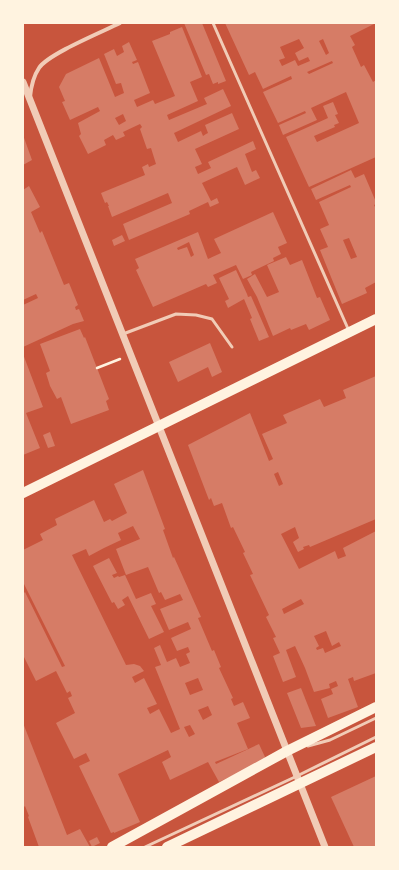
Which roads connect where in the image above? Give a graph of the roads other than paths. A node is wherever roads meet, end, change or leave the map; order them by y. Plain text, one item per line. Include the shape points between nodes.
1 (120, 23) edge
2 (213, 23) edge
3 (23, 82) edge
4 (30, 98) junction
5 (376, 319) edge
6 (350, 332) junction
7 (123, 334) junction
8 (232, 347) dead end
9 (159, 426) junction
10 (23, 493) edge
11 (376, 708) edge
12 (376, 718) edge
13 (376, 737) edge
14 (376, 747) edge
15 (287, 750) junction
16 (299, 780) junction
17 (112, 847) edge
18 (145, 847) edge
19 (167, 847) edge
20 (325, 847) edge

1 - 4 street via 49,58 39,67 32,80
2 - 6 lane
3 - 4 street
4 - 7 street
5 - 6 main road
6 - 9 main road
7 - 8 lane via 176,314 196,315 212,319
7 - 9 street
9 - 10 main road
9 - 15 street
11 - 15 main road
12 - 15 lane via 330,740
13 - 16 lane
14 - 16 main road
15 - 16 street
15 - 17 main road
16 - 18 lane
16 - 19 main road
16 - 20 street

